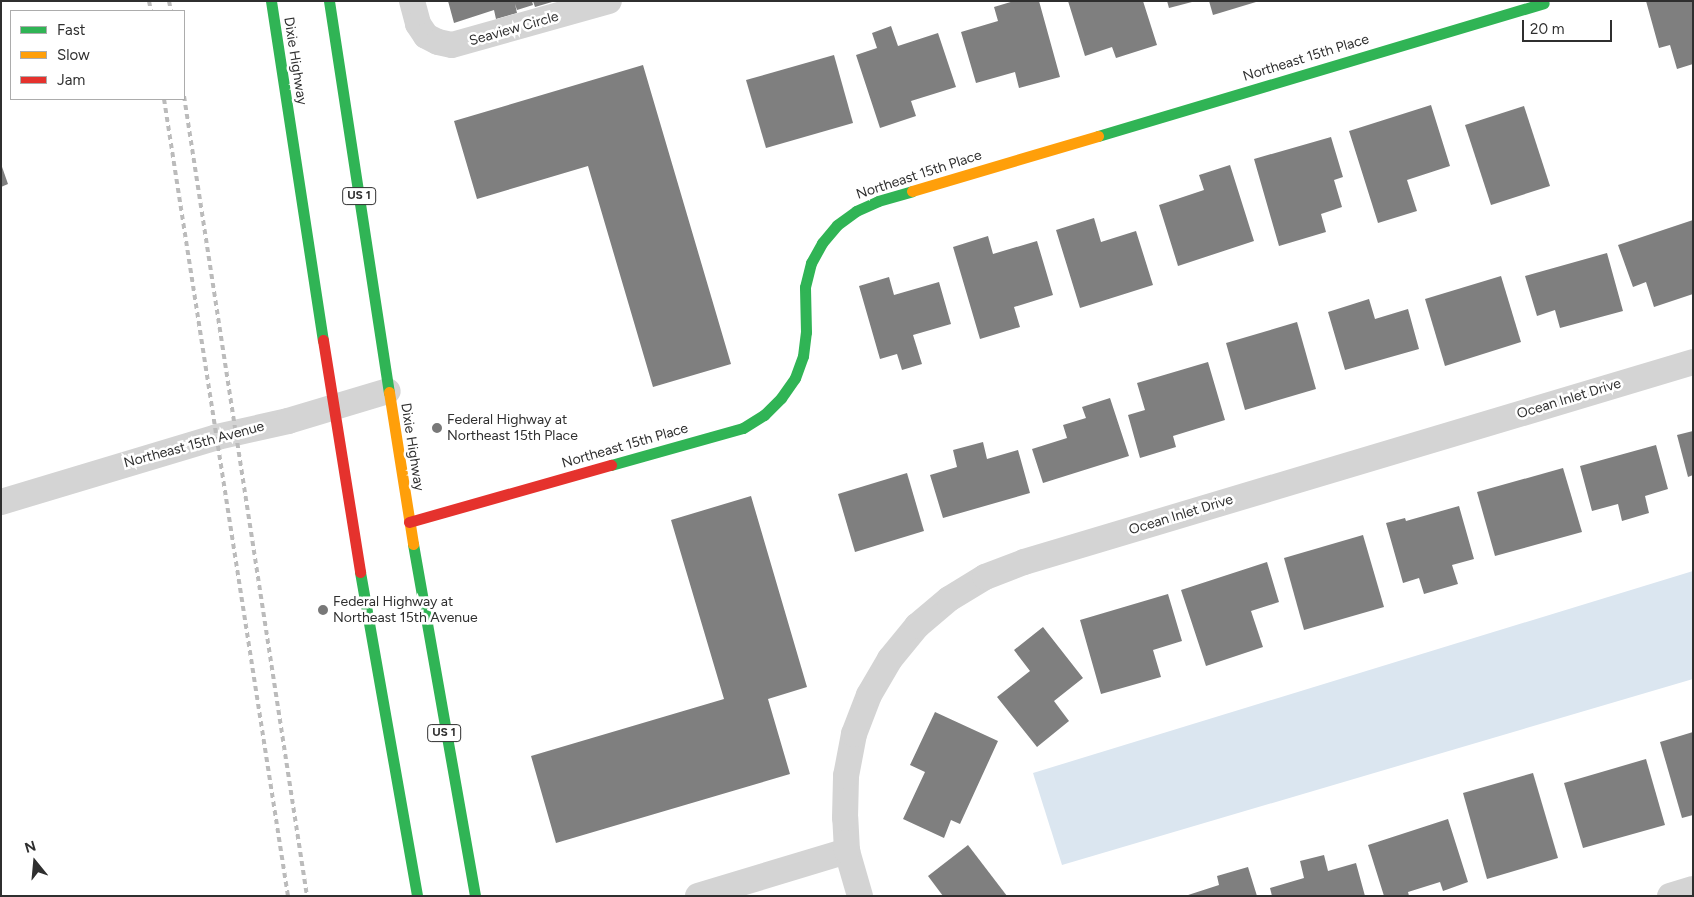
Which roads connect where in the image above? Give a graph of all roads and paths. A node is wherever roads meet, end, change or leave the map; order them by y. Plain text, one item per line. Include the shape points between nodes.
1 (271, 1) edge
2 (329, 1) edge
3 (412, 1) edge
4 (608, 1) edge
5 (1544, 3) dead end
6 (1693, 362) edge
7 (388, 391) junction
8 (333, 408) junction
9 (1, 502) edge
10 (409, 522) junction
11 (847, 851) junction
12 (1693, 889) edge
13 (857, 895) edge
14 (417, 896) edge
15 (475, 896) edge
16 (698, 896) edge
17 (1670, 896) edge

1 - 8 main road, Dixie Highway
2 - 7 main road, Dixie Highway / US 1
3 - 4 street, Seaview Circle via 418,24 426,36 452,45
5 - 10 main road, Northeast 15th Place via 878,201 856,211 832,231 810,264 805,287 803,356 781,398 764,415 743,428
6 - 11 street, Ocean Inlet Drive via 1024,562 985,577 949,599 917,626 890,658 869,695 854,734 846,776 844,818
7 - 8 street, Northeast 15th Avenue
7 - 10 main road, Dixie Highway / US 1
8 - 9 street, Northeast 15th Avenue via 217,437
8 - 14 main road, Dixie Highway
10 - 15 main road, Dixie Highway / US 1 via 444,735
11 - 13 street, Ocean Inlet Drive
11 - 16 street
12 - 17 street

